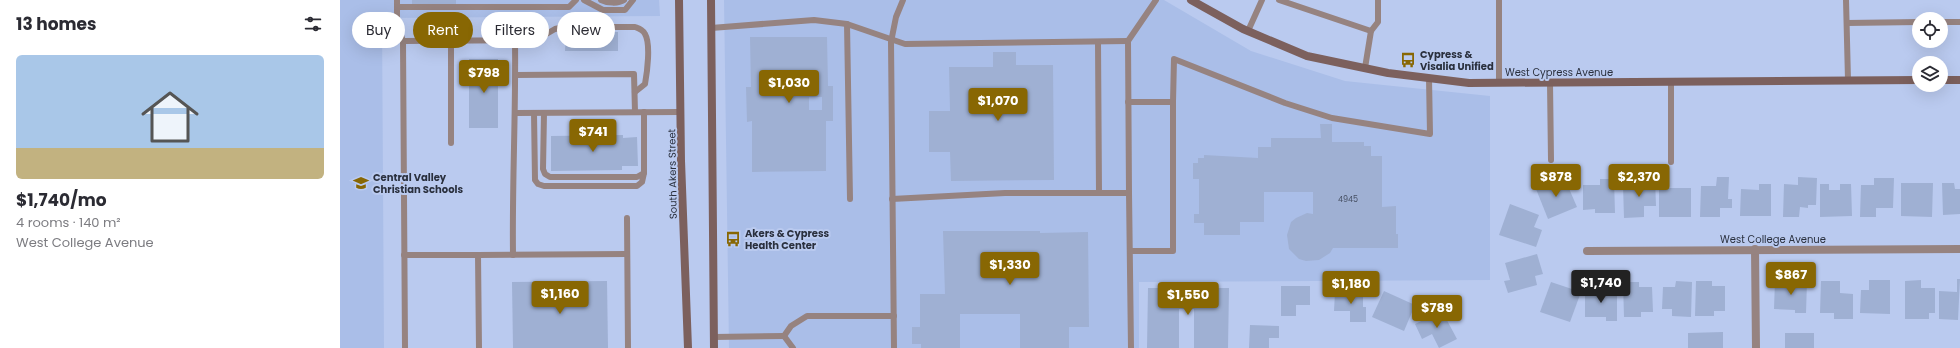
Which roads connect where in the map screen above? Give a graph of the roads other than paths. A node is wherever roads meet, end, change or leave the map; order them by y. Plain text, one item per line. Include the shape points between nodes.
1 (576, 0) edge
2 (584, 0) edge
3 (601, 0) edge
4 (624, 0) edge
5 (633, 0) edge
6 (679, 0) edge
7 (711, 0) edge
8 (903, 0) edge
9 (1156, 0) edge
10 (1191, 0) edge
11 (1262, 0) edge
12 (1279, 0) edge
13 (1378, 0) edge
14 (1499, 0) edge
15 (1846, 0) edge
16 (397, 3) edge
17 (461, 3) edge
18 (1912, 22) edge
19 (1948, 22) edge
20 (1960, 22) edge
21 (1848, 23) junction
22 (847, 24) junction
23 (711, 28) junction
24 (1248, 31) junction
25 (1371, 31) junction
26 (549, 32) edge
27 (892, 39) junction
28 (1128, 41) junction
29 (1098, 42) junction
30 (403, 48) edge
31 (451, 48) edge
32 (515, 48) edge
33 (1365, 68) junction
34 (516, 75) junction
35 (1429, 78) junction
36 (1848, 80) junction
37 (1912, 80) edge
38 (1948, 80) edge
39 (1960, 80) edge
40 (1550, 82) junction
41 (1671, 82) junction
42 (1499, 83) junction
43 (635, 92) junction
44 (1128, 102) junction
45 (1173, 102) junction
46 (635, 112) junction
47 (644, 112) junction
48 (680, 112) junction
49 (516, 113) junction
50 (534, 113) junction
51 (544, 113) junction
52 (451, 143) dead end
53 (1551, 160) dead end
54 (1671, 162) dead end
55 (644, 173) junction
56 (1099, 193) junction
57 (1129, 193) junction
58 (892, 198) junction
59 (850, 199) dead end
60 (627, 218) dead end
61 (1755, 249) junction
62 (1960, 249) edge
63 (1130, 251) junction
64 (1586, 251) dead end
65 (627, 254) junction
66 (404, 255) junction
67 (478, 255) junction
68 (513, 255) junction
69 (894, 316) junction
70 (784, 336) junction
71 (714, 337) junction
72 (405, 348) edge
73 (480, 348) edge
74 (628, 348) edge
75 (688, 348) edge
76 (714, 348) edge
77 (793, 348) edge
78 (894, 348) edge
79 (1131, 348) edge
80 (1756, 348) edge

1 - 17 lane via 570,7
2 - 5 lane via 603,10 625,10
3 - 4 lane
6 - 48 street, South Akers Street
7 - 23 street
8 - 27 lane via 896,17
9 - 28 lane
10 - 24 street, West Cypress Avenue
11 - 24 lane
12 - 25 lane
13 - 25 lane via 1378,22
14 - 42 lane
15 - 21 lane
16 - 17 lane
18 - 21 lane
19 - 20 lane
21 - 36 lane
22 - 23 lane via 814,20
22 - 27 lane
22 - 59 lane
23 - 71 street
24 - 33 street, West Cypress Avenue via 1308,56
25 - 33 lane
26 - 43 lane via 564,27 635,27 642,30 647,38 648,73 645,84
27 - 29 lane via 905,44
27 - 58 lane
28 - 29 lane
28 - 44 lane
29 - 56 lane
30 - 66 lane
31 - 52 lane
32 - 34 lane
33 - 35 street, West Cypress Avenue
34 - 43 lane via 634,74
34 - 49 lane
35 - 42 street, West Cypress Avenue via 1469,83
35 - 45 lane via 1430,134 1332,118 1285,103 1174,59
36 - 37 street, West Cypress Avenue
36 - 41 street, West Cypress Avenue
38 - 39 street
40 - 41 street, West Cypress Avenue
40 - 42 street, West Cypress Avenue
40 - 53 lane
41 - 54 lane
43 - 46 lane
44 - 45 lane
44 - 57 lane
45 - 63 lane via 1173,251
46 - 47 lane
46 - 51 lane
47 - 48 lane
47 - 55 lane
48 - 75 street, South Akers Street
49 - 50 lane
49 - 68 lane via 512,181
50 - 51 lane
50 - 55 lane via 535,180 538,184 637,186 642,182
51 - 55 lane via 545,174 550,177 637,177
56 - 57 lane
56 - 58 lane via 1005,193
57 - 63 lane
58 - 69 lane
60 - 65 lane
61 - 62 street, West College Avenue
61 - 64 street, West College Avenue
61 - 80 street
63 - 79 lane
65 - 68 lane
65 - 74 lane
66 - 67 lane
66 - 72 lane
67 - 68 lane
67 - 73 lane
69 - 70 lane via 807,316 791,326
69 - 78 lane
70 - 71 lane
70 - 77 lane
71 - 76 street

